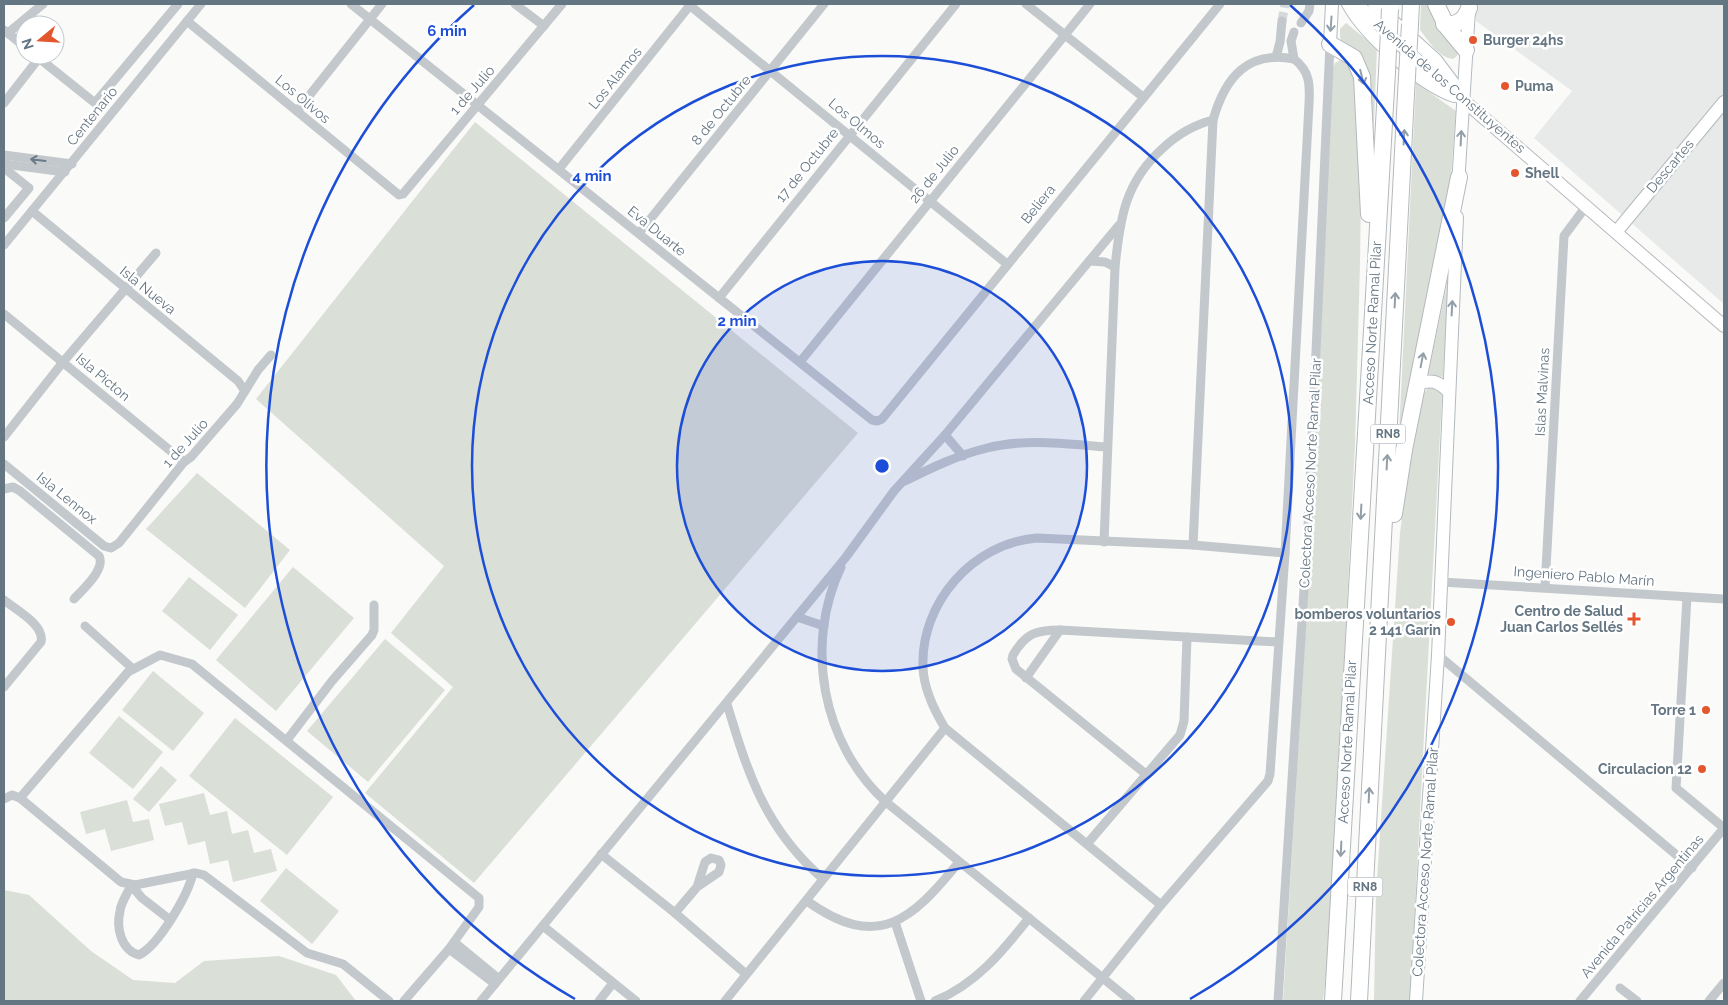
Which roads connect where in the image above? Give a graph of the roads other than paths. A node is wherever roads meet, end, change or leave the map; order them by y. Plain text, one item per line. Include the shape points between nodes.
1 (43, 4) edge
2 (178, 4) edge
3 (201, 4) edge
4 (351, 4) edge
5 (382, 4) edge
6 (515, 4) edge
7 (562, 4) edge
8 (690, 4) edge
9 (824, 4) edge
10 (956, 4) edge
11 (1026, 4) edge
12 (1090, 4) edge
13 (1220, 4) edge
14 (1310, 4) edge
15 (1332, 4) edge
16 (1348, 4) edge
17 (1358, 4) edge
18 (1374, 4) edge
19 (1412, 4) edge
20 (1436, 4) edge
21 (1390, 6) edge
22 (1469, 6) edge
23 (370, 18) junction
24 (187, 21) junction
25 (1282, 21) tunnel mouth
26 (1301, 23) dead end
27 (1444, 24) junction
28 (544, 26) junction
29 (6, 31) edge
30 (1294, 32) dead end
31 (1064, 35) junction
32 (1330, 44) junction
33 (1466, 50) junction
34 (1276, 57) junction
35 (1294, 59) junction
36 (31, 65) edge
37 (47, 65) edge
38 (771, 70) junction
39 (1143, 97) junction
40 (1463, 99) junction
41 (1724, 102) edge
42 (4, 103) edge
43 (478, 104) junction
44 (297, 111) junction
45 (1213, 120) junction
46 (850, 135) junction
47 (4, 148) edge
48 (7, 156) edge
49 (72, 164) junction
50 (4, 166) edge
51 (559, 169) junction
52 (65, 172) junction
53 (1458, 177) junction
54 (403, 194) joint
55 (929, 201) junction
56 (1587, 205) junction
57 (32, 211) junction
58 (4, 218) edge
59 (1119, 225) junction
60 (1617, 231) junction
61 (639, 233) junction
62 (4, 245) edge
63 (156, 254) dead end
64 (1090, 260) junction
65 (1007, 264) junction
66 (1115, 267) junction
67 (125, 289) junction
68 (718, 298) junction
69 (4, 314) edge
70 (1372, 324) junction
71 (1724, 326) edge
72 (271, 354) dead end
73 (63, 362) junction
74 (800, 362) junction
75 (1418, 384) junction
76 (1448, 391) junction
77 (245, 392) junction
78 (877, 422) joint
79 (945, 435) junction
80 (4, 437) edge
81 (1106, 447) junction
82 (963, 456) junction
83 (184, 462) junction
84 (4, 464) edge
85 (900, 484) junction
86 (4, 489) edge
87 (1104, 542) junction
88 (1193, 545) junction
89 (114, 547) joint
90 (1285, 553) junction
91 (846, 557) junction
92 (1441, 582) junction
93 (1545, 587) junction
94 (1687, 597) junction
95 (74, 599) dead end
96 (1724, 599) edge
97 (4, 600) edge
98 (374, 605) dead end
99 (797, 617) junction
100 (85, 626) dead end
101 (824, 626) junction
102 (1060, 630) junction
103 (1187, 637) junction
104 (1278, 642) junction
105 (1438, 655) junction
106 (132, 668) junction
107 (1026, 678) junction
108 (4, 687) edge
109 (727, 704) junction
110 (945, 728) junction
111 (287, 740) junction
112 (1370, 773) junction
113 (1147, 775) junction
114 (20, 798) junction
115 (4, 799) edge
116 (886, 802) junction
117 (1724, 828) edge
118 (1087, 844) junction
119 (601, 854) junction
120 (959, 862) junction
121 (1692, 868) junction
122 (193, 874) junction
123 (822, 878) junction
124 (132, 885) junction
125 (697, 886) dead end
126 (807, 902) junction
127 (1338, 904) junction
128 (1160, 905) junction
129 (675, 913) junction
130 (1028, 918) junction
131 (169, 919) junction
132 (895, 922) junction
133 (543, 926) junction
134 (1362, 938) junction
135 (452, 946) junction
136 (746, 974) junction
137 (1102, 979) junction
138 (497, 982) junction
139 (1724, 982) edge
140 (613, 983) junction
141 (1620, 988) dead end
142 (389, 1001) edge
143 (404, 1001) edge
144 (482, 1001) edge
145 (599, 1001) edge
146 (636, 1001) edge
147 (725, 1001) edge
148 (921, 1001) edge
149 (935, 1001) edge
150 (1084, 1001) edge
151 (1131, 1001) edge
152 (1278, 1001) edge
153 (1326, 1001) edge
154 (1333, 1001) edge
155 (1359, 1001) edge
156 (1368, 1001) edge
157 (1416, 1001) edge
158 (1580, 1001) edge
159 (1637, 1001) edge
160 (1709, 1001) edge

1 - 29 street
2 - 37 street via 95,103
3 - 24 street, Centenario
4 - 23 street, Eva Duarte
5 - 23 street
6 - 28 street
7 - 28 street, 1 de Julio
8 - 38 street, Los Olmos
8 - 51 street, Los Alamos
9 - 38 street, 8 de Octubre
10 - 46 street, 17 de Octubre
11 - 31 street
12 - 31 street, 26 de Julio
13 - 39 street, Beliera
14 - 26 street via 1309,12
15 -> 32 street, Colectora Acceso Norte Ramal Pilar
16 - 40 street via 1373,38 1430,85
17 - 40 street, Avenida de los Constituyentes
18 - 40 street via 1436,60
112 -> 19 highway, Acceso Norte Ramal Pilar / RN8, bridge
20 - 27 highway
21 - 70 highway, Acceso Norte Ramal Pilar / RN8, bridge
22 - 27 highway via 1463,20 1457,24
22 - 33 street, Colectora Acceso Norte Ramal Pilar
23 - 43 street, Eva Duarte
23 - 44 street
24 - 44 street, Los Olivos
24 - 49 street, Centenario
25 - 34 street
27 - 33 highway
28 - 43 street, 1 de Julio
30 - 35 street via 1291,40
31 - 39 street
31 - 55 street, 26 de Julio
32 -> 70 highway via 1354,58 1365,92
32 - 152 street, Colectora Acceso Norte Ramal Pilar via 1308,527
33 - 40 street, Colectora Acceso Norte Ramal Pilar
34 - 35 street
34 - 45 street via 1257,60 1239,71 1225,88
35 - 90 street via 1307,73 1310,82
36 - 42 street
38 - 46 street, Los Olmos
38 - 61 street, 8 de Octubre
39 - 65 street, Beliera
53 -> 40 street, Colectora Acceso Norte Ramal Pilar
40 - 56 street, Avenida de los Constituyentes
41 - 60 street, Descartes
43 - 51 street, Eva Duarte
43 - 54 street, 1 de Julio
44 - 54 street, Los Olivos via 396,194
45 - 59 street via 1186,129 1152,157 1133,184
45 - 88 street
46 - 55 street, Los Olmos
46 - 68 street, 17 de Octubre
47 - 48 street
49 -> 48 street
49 - 52 street, Centenario
50 - 52 street
50 - 58 street via 29,188
51 - 61 street, Eva Duarte
52 - 57 street, Centenario
75 -> 53 highway
76 -> 53 street, Colectora Acceso Norte Ramal Pilar
55 - 65 street, Los Olmos
55 - 74 street, 26 de Julio
56 - 60 street, Avenida de los Constituyentes
56 - 93 street, Islas Malvinas via 1564,236
57 - 62 street, Centenario
57 - 67 street, Isla Nueva
59 - 64 street
59 - 66 street
60 - 71 street, Avenida de los Constituyentes
61 - 68 street, Eva Duarte
63 - 67 street
64 - 66 street
64 - 79 street
65 - 78 street, Beliera
66 - 81 street
67 - 73 street
67 - 77 street, Isla Nueva via 238,380
68 - 74 street, Eva Duarte
69 - 73 street, Isla Picton
70 -> 127 highway, Acceso Norte Ramal Pilar / RN8
72 - 77 street, 1 de Julio
73 - 80 street
73 - 83 street, Isla Picton
74 - 78 street, Eva Duarte
75 - 76 street via 1429,380 1440,383
75 - 112 highway via 1398,478
76 - 92 street, Colectora Acceso Norte Ramal Pilar
77 - 83 street, 1 de Julio via 215,431
79 - 82 street
79 - 85 street
81 - 82 street via 1016,443
81 - 87 street
82 - 85 street
83 - 89 street, 1 de Julio
84 - 89 street, Isla Lennox via 104,546
85 - 91 street
86 - 95 street via 13,487 20,491 99,556 100,568
87 - 88 street
87 - 110 street via 1037,538 1017,541 990,551 962,572 934,614 923,650 928,694
88 - 90 street
90 - 104 street
91 - 99 street
91 - 101 street
92 - 93 street, Ingeniero Pablo Marín
92 - 105 street, Colectora Acceso Norte Ramal Pilar
93 - 94 street, Ingeniero Pablo Marín
94 - 96 street, Ingeniero Pablo Marín
94 - 117 street via 1676,788
97 - 108 street via 42,632 42,642
98 - 111 street via 372,635
99 - 101 street
99 - 109 street
100 - 106 street
101 - 116 street via 824,686 833,724 857,771
102 - 103 street
102 - 107 street
102 - 107 street via 1031,633 1016,650 1013,664
103 - 104 street
103 - 113 street via 1183,727 1173,745
104 - 128 street via 1268,781
105 - 121 street
105 - 157 street, Colectora Acceso Norte Ramal Pilar
106 - 111 street via 160,656 192,664
106 - 114 street
107 - 113 street
109 - 119 street
109 - 123 street via 761,800 789,846
110 - 116 street
110 - 118 street
111 - 135 street via 479,898 479,907
134 -> 112 highway, Acceso Norte Ramal Pilar / RN8
113 - 118 street
114 - 115 street via 12,795
114 - 124 street via 121,882
116 - 120 street
116 - 123 street
117 - 121 street, Avenida Patricias Argentinas
118 - 128 street
119 - 129 street
119 - 133 street
120 - 130 street
120 - 132 street via 915,911
121 - 158 street, Avenida Patricias Argentinas
122 - 124 street
122 - 131 street via 188,891
122 - 142 street via 204,875 307,953 343,964
123 - 126 street
124 - 131 street via 142,898
124 - 131 street via 120,910 125,947 139,955 147,951
125 - 129 street
126 - 132 street via 857,925 882,926
126 - 136 street
127 - 153 highway
127 - 154 highway, Acceso Norte Ramal Pilar / RN8
128 - 137 street
129 - 136 street
130 - 137 street
130 - 149 street via 1003,951 980,973
132 - 148 street
133 - 138 street
133 - 140 street
134 - 155 highway, Acceso Norte Ramal Pilar / RN8
134 - 156 highway
135 - 138 street
135 - 143 street
136 - 147 street
137 - 150 street
137 - 151 street
138 - 144 street
139 - 160 street
140 - 145 street
140 - 146 street
141 - 159 street

